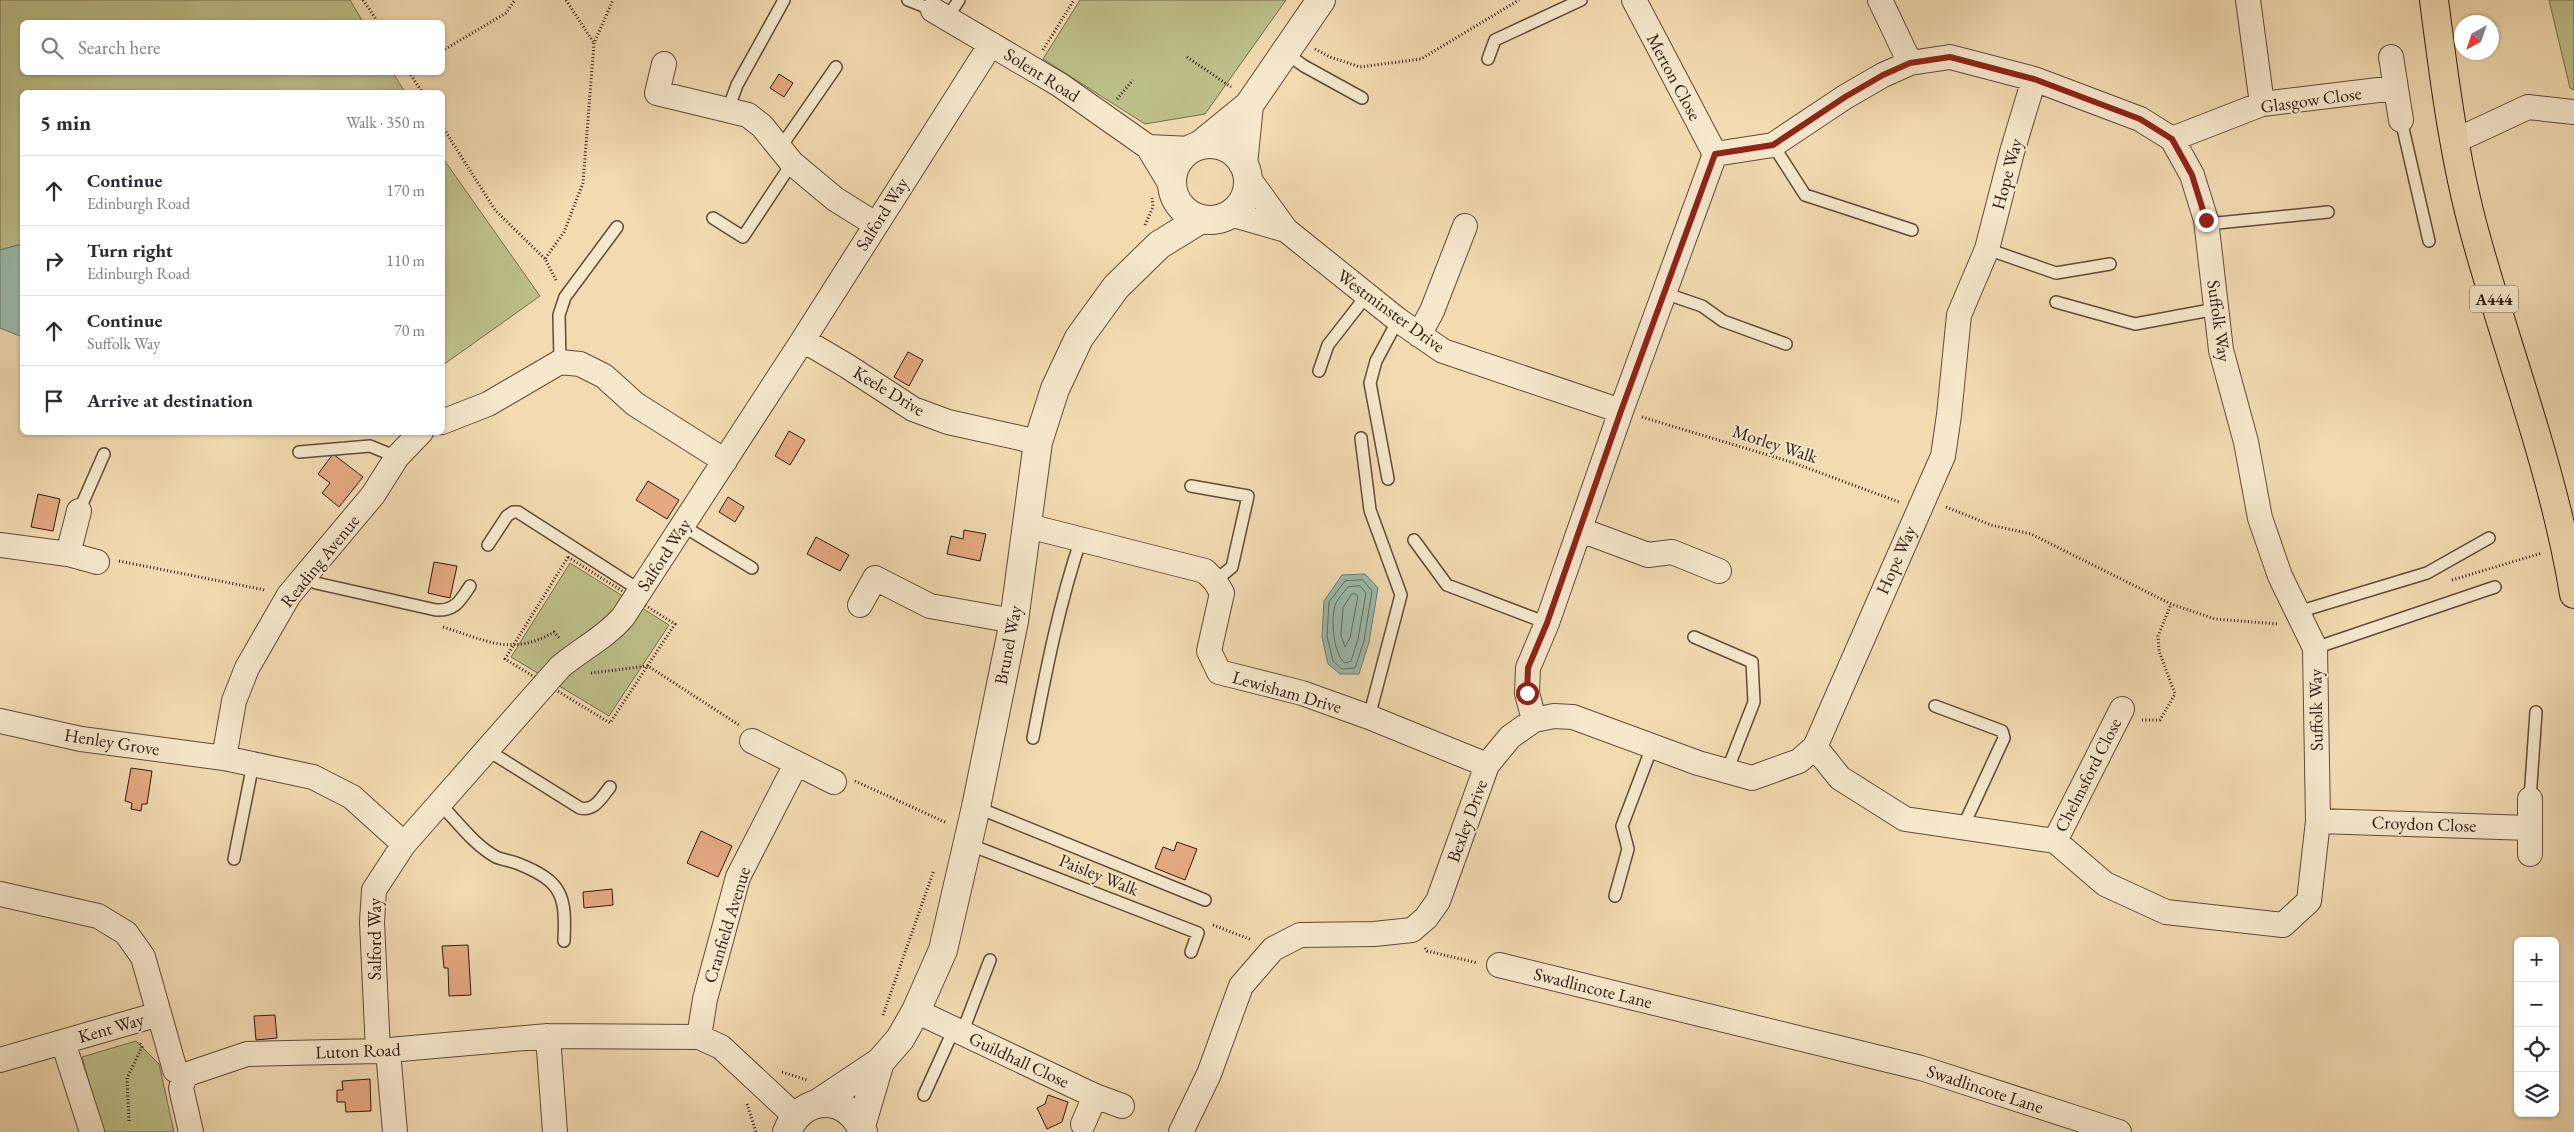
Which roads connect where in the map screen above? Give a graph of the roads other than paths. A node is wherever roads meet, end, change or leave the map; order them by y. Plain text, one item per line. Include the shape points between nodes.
1 (784, 0) edge
2 (908, 0) edge
3 (1321, 0) edge
4 (1581, 0) edge
5 (1634, 0) edge
6 (1880, 0) edge
7 (2248, 0) edge
8 (2434, 0) edge
9 (946, 9) edge
10 (991, 44) junction
11 (1289, 45) junction
12 (2391, 57) dead end
13 (1488, 59) dead end
14 (1910, 63) junction
15 (664, 64) dead end
16 (836, 67) dead end
17 (2034, 79) junction
18 (2395, 88) junction
19 (1235, 96) junction
20 (1362, 98) dead end
21 (2262, 104) junction
22 (727, 112) junction
23 (2574, 112) edge
24 (2402, 120) joint
25 (2172, 139) junction
26 (2455, 141) junction
27 (1773, 145) junction
28 (1148, 147) junction
29 (1195, 147) junction
30 (1715, 154) junction
31 (786, 156) junction
32 (1245, 170) junction
33 (1173, 190) junction
34 (2328, 212) dead end
35 (1230, 214) junction
36 (713, 218) dead end
37 (1202, 220) junction
38 (875, 224) junction
39 (2207, 224) junction
40 (1465, 226) dead end
41 (617, 227) dead end
42 (1286, 230) junction
43 (1912, 230) dead end
44 (2429, 241) dead end
45 (1159, 245) junction
46 (1987, 249) junction
47 (2110, 264) dead end
48 (1367, 294) junction
49 (1664, 294) junction
50 (2056, 302) dead end
51 (2216, 309) junction
52 (1398, 320) junction
53 (1419, 336) junction
54 (803, 340) junction
55 (1786, 344) dead end
56 (560, 362) junction
57 (1319, 371) dead end
58 (1621, 411) junction
59 (445, 421) edge
60 (418, 435) edge
61 (1361, 438) dead end
62 (1038, 442) junction
63 (299, 452) dead end
64 (104, 454) dead end
65 (397, 457) junction
66 (725, 461) junction
67 (1388, 479) dead end
68 (1191, 486) dead end
69 (79, 511) joint
70 (683, 526) junction
71 (1028, 526) junction
72 (1580, 530) junction
73 (2489, 538) dead end
74 (1081, 540) junction
75 (1414, 540) dead end
76 (0, 544) edge
77 (488, 545) dead end
78 (68, 554) junction
79 (97, 562) road end
80 (752, 568) dead end
81 (1719, 571) dead end
82 (304, 575) junction
83 (1215, 581) junction
84 (470, 586) dead end
85 (2573, 586) edge
86 (2495, 587) dead end
87 (638, 595) junction
88 (860, 605) dead end
89 (2301, 618) junction
90 (1014, 622) junction
91 (1547, 623) junction
92 (1694, 637) dead end
93 (2314, 648) junction
94 (1935, 706) dead end
95 (2536, 712) dead end
96 (2119, 715) road end
97 (1369, 717) junction
98 (1534, 720) junction
99 (0, 721) edge
100 (1033, 738) dead end
101 (752, 741) road end
102 (1652, 746) junction
103 (1815, 747) junction
104 (487, 750) junction
105 (224, 758) junction
106 (253, 764) junction
107 (796, 764) junction
108 (1487, 766) junction
109 (1727, 771) junction
110 (834, 782) road end
111 (610, 787) dead end
112 (2530, 799) joint
113 (440, 804) junction
114 (976, 807) junction
115 (2318, 821) junction
116 (2530, 828) junction
117 (1962, 829) junction
118 (2054, 841) junction
119 (404, 844) junction
120 (968, 844) junction
121 (2530, 854) dead end
122 (234, 859) dead end
123 (0, 894) edge
124 (1615, 896) dead end
125 (1205, 900) dead end
126 (564, 941) dead end
127 (1191, 952) dead end
128 (990, 960) dead end
129 (1499, 965) road end
130 (916, 1011) junction
131 (159, 1014) junction
132 (958, 1031) junction
133 (548, 1036) junction
134 (699, 1037) junction
135 (64, 1042) junction
136 (383, 1051) junction
137 (0, 1060) edge
138 (880, 1062) junction
139 (185, 1075) junction
140 (924, 1095) dead end
141 (1095, 1096) junction
142 (1122, 1106) dead end
143 (800, 1117) edge
144 (1080, 1128) edge
145 (862, 1129) edge
146 (92, 1132) edge
147 (191, 1132) edge
148 (395, 1132) edge
149 (555, 1132) edge
150 (1181, 1132) edge
151 (2119, 1132) edge

1 - 22 lane via 737,85
2 - 9 lane
3 - 11 street
4 - 13 lane via 1495,40
5 - 30 street, Merton Close
6 - 14 street
7 - 21 street
8 - 26 highway, A444
9 - 10 street, Solent Road
10 - 28 street, Solent Road
10 - 38 street, Salford Way
11 - 19 street
11 - 20 lane via 1304,66
12 - 18 street
14 - 17 street, Suffolk Way via 1950,57
14 - 27 street, Suffolk Way via 1845,97
15 - 22 street via 657,93
16 - 31 lane
17 - 25 street, Suffolk Way via 2140,119
17 - 46 street, Hope Way
18 - 21 street, Glasgow Close
18 - 24 street
19 - 29 street
19 - 32 street
21 - 25 street, Glasgow Close
22 - 31 street via 748,115 762,126
23 - 26 street via 2528,107
24 - 44 lane
25 - 39 street, Suffolk Way via 2192,175
26 - 85 highway, A444 via 2475,233 2548,479
27 - 30 street
27 - 43 lane via 1805,194
28 - 29 street
28 - 33 street, Solent Road
29 - 32 street via 1212,144 1225,147 1235,154
29 - 33 street via 1176,163
30 - 49 street
31 - 36 lane via 743,237
31 - 38 street via 835,199
32 - 35 street via 1247,189 1243,201
32 - 42 street, Westminster Drive
33 - 37 street via 1180,206
33 - 45 street, Brunel Way
34 - 39 lane
35 - 37 street via 1214,220
35 - 42 street, Westminster Drive
37 - 45 street, Brunel Way
38 - 54 street, Salford Way
39 - 51 street, Suffolk Way
40 - 53 street
41 - 56 lane via 565,297 559,315
42 - 48 street, Westminster Drive
45 - 62 street, Brunel Way via 1116,287 1079,338 1055,389
46 - 47 lane via 2056,274
46 - 103 street, Hope Way via 1959,316 1943,456
48 - 52 street, Westminster Drive
48 - 57 lane via 1328,346
49 - 55 lane via 1702,306 1723,321
49 - 58 street
50 - 51 lane via 2135,324
51 - 89 street, Suffolk Way via 2221,350 2246,442 2260,518 2280,576
52 - 53 street, Westminster Drive
52 - 67 lane via 1376,361 1370,382
53 - 58 street, Westminster Drive via 1443,351
54 - 62 street, Keele Drive via 913,409 948,422
54 - 66 street, Salford Way
56 - 59 street via 488,404
56 - 66 street via 580,364 604,376 635,404
58 - 72 street
60 - 65 street, Reading Avenue
61 - 97 lane via 1370,510 1401,595
62 - 71 street, Brunel Way
63 - 65 lane via 370,446
64 - 69 lane
65 - 82 street, Reading Avenue via 373,495
66 - 70 street, Salford Way
68 - 83 lane via 1248,496 1232,567
69 - 78 street
70 - 80 lane
70 - 87 street, Salford Way
71 - 74 street
71 - 90 street, Brunel Way
72 - 81 street via 1648,555 1672,552
72 - 91 street
73 - 89 lane via 2427,573
74 - 83 street via 1205,571
74 - 100 lane via 1049,653
75 - 91 lane via 1447,585
76 - 78 street
77 - 87 lane via 507,516 518,512
78 - 79 street
82 - 84 lane via 316,583 445,611 457,606
82 - 105 street, Reading Avenue via 247,668 234,702
83 - 97 street, Lewisham Drive via 1222,593 1208,651 1220,672 1302,693
86 - 93 lane
87 - 104 street, Salford Way via 612,630 575,655
88 - 90 street via 875,578 930,606
89 - 93 street, Suffolk Way
90 - 114 street, Brunel Way
91 - 98 street via 1528,668 1527,693
92 - 109 lane via 1752,662 1754,702
93 - 115 street, Suffolk Way
94 - 117 lane via 2002,731 2004,738
95 - 112 lane
96 - 118 street, Chelmsford Close
97 - 108 street, Lewisham Drive
98 - 102 street, Hope Way via 1573,717
98 - 108 street, Bexley Drive via 1510,736
99 - 105 street, Henley Grove via 81,739
101 - 107 street
102 - 109 street, Hope Way
102 - 124 lane via 1622,826 1628,849
103 - 109 street, Hope Way via 1799,761 1752,778
103 - 117 street via 1840,778 1905,819
104 - 111 lane via 580,808 588,810 593,807
104 - 113 street, Salford Way
105 - 106 street, Henley Grove
106 - 119 street, Henley Grove via 313,777 352,796
106 - 122 lane
107 - 110 street
107 - 134 street, Cranfield Avenue via 738,877 705,999
108 - 150 street, Bexley Drive via 1438,901 1426,918 1412,930 1300,935 1273,949 1241,986 1209,1074
112 - 116 street
113 - 119 street, Salford Way
113 - 126 lane via 490,853 544,874 557,890 565,908
114 - 120 street, Brunel Way
114 - 125 lane
115 - 116 street, Croydon Close
115 - 118 street, Suffolk Way via 2309,901 2283,925 2166,912 2106,884
116 - 121 street
117 - 118 street
119 - 136 street, Salford Way via 374,890 372,922
120 - 127 lane, Paisley Walk via 1198,933
120 - 130 street, Brunel Way via 943,950
123 - 131 street via 98,916 126,933 143,956
128 - 132 lane
129 - 151 street, Swadlincote Lane via 1921,1068
130 - 132 street, Guildhall Close
130 - 138 street, Brunel Way
131 - 135 street, Kent Way
131 - 139 street via 176,1070
132 - 140 lane
132 - 141 street, Guildhall Close
133 - 134 street, Luton Road
133 - 136 street, Luton Road
133 - 149 street
134 - 143 street, Luton Road via 721,1047
135 - 137 street, Kent Way
135 - 146 street, Kent Way
136 - 139 street, Luton Road via 247,1054
136 - 148 street, Salford Way
138 - 143 street, Brunel Way
138 - 145 street, Brunel Way
139 - 147 street via 181,1088
141 - 142 street, Guildhall Close
141 - 144 street
143 - 145 street via 840,1106 852,1113

